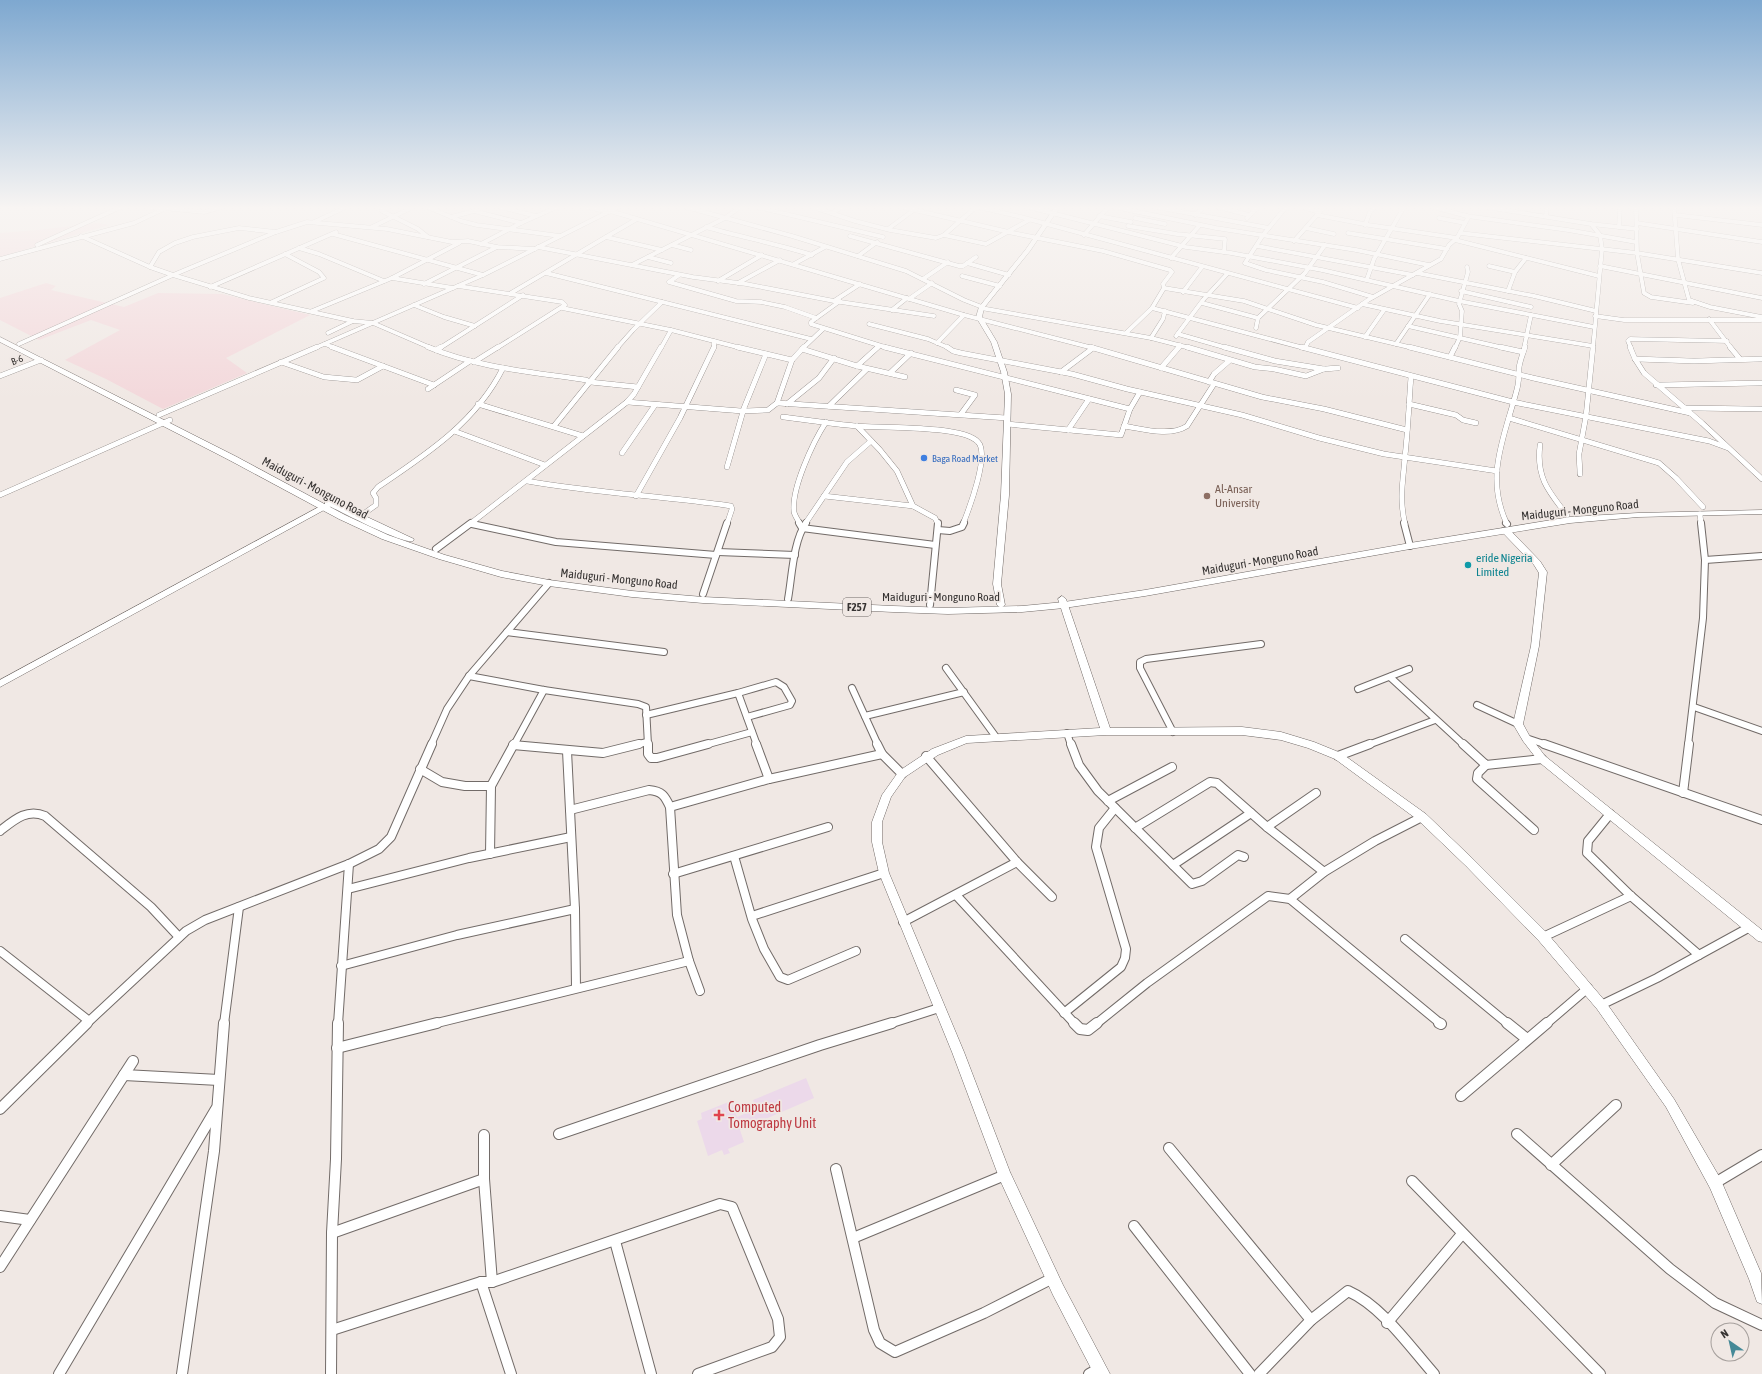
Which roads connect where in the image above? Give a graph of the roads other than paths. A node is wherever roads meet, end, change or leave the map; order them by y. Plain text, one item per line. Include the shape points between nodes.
1 (162, 271) edge
2 (182, 271) edge
3 (246, 271) edge
4 (317, 271) edge
5 (360, 271) edge
6 (405, 271) edge
7 (447, 271) edge
8 (470, 271) edge
9 (491, 271) edge
10 (549, 271) edge
11 (661, 271) edge
12 (735, 271) edge
13 (760, 271) edge
14 (817, 271) edge
15 (906, 271) edge
16 (935, 271) edge
17 (995, 271) edge
18 (1012, 271) edge
19 (1171, 271) edge
20 (1199, 271) edge
21 (1217, 271) edge
22 (1272, 271) edge
23 (1307, 271) edge
24 (1327, 271) edge
25 (1369, 271) edge
26 (1396, 271) edge
27 (1419, 271) edge
28 (1468, 271) edge
29 (1511, 271) edge
30 (1579, 271) edge
31 (1599, 271) edge
32 (1623, 271) edge
33 (1640, 271) edge
34 (1681, 271) edge
35 (1515, 272) joint
36 (546, 273) junction
37 (1338, 273) junction
38 (1227, 274) junction
39 (1415, 274) junction
40 (173, 275) junction
41 (484, 275) junction
42 (680, 275) junction
43 (1009, 275) junction
44 (1641, 275) junction
45 (962, 276) dead end
46 (1599, 276) junction
47 (392, 278) junction
48 (1299, 278) junction
49 (923, 279) junction
50 (1368, 279) junction
51 (384, 281) junction
52 (718, 281) junction
53 (1683, 282) junction
54 (738, 283) junction
55 (932, 283) junction
56 (1465, 283) junction
57 (424, 284) junction
58 (860, 284) junction
59 (1330, 284) junction
60 (1000, 286) junction
61 (1392, 286) junction
62 (210, 287) junction
63 (455, 287) junction
64 (1164, 288) junction
65 (1287, 289) junction
66 (1462, 291) junction
67 (1508, 291) junction
68 (1183, 292) junction
69 (511, 293) junction
70 (1430, 294) junction
71 (523, 295) junction
72 (1209, 295) junction
73 (1534, 296) junction
74 (1373, 297) junction
75 (908, 298) junction
76 (1762, 298) edge
77 (834, 301) junction
78 (840, 301) junction
79 (1459, 301) junction
80 (272, 302) junction
81 (662, 302) junction
82 (1202, 303) junction
83 (1697, 304) junction
84 (414, 305) junction
85 (1360, 306) junction
86 (1531, 307) junction
87 (562, 308) junction
88 (982, 308) junction
89 (1152, 308) junction
90 (1268, 308) junction
91 (892, 310) junction
92 (1384, 310) junction
93 (312, 311) junction
94 (1165, 311) junction
95 (1596, 313) junction
96 (964, 315) junction
97 (1530, 315) junction
98 (934, 316) dead end
99 (1415, 316) junction
100 (979, 317) junction
101 (1762, 317) edge
102 (816, 318) junction
103 (1191, 318) junction
104 (1258, 318) junction
105 (1710, 319) junction
106 (1762, 320) edge
107 (353, 321) junction
108 (373, 323) junction
109 (640, 324) junction
110 (869, 324) dead end
111 (1461, 324) junction
112 (475, 326) junction
113 (1408, 326) junction
114 (1594, 327) junction
115 (1256, 328) dead end
116 (1329, 328) junction
117 (823, 329) junction
118 (671, 330) junction
119 (328, 333) dead end
120 (1126, 333) junction
121 (0, 334) edge
122 (1178, 334) junction
123 (1526, 336) junction
124 (1365, 337) junction
125 (1460, 337) junction
126 (1151, 338) junction
127 (0, 339) edge
128 (811, 339) junction
129 (714, 341) junction
130 (1727, 341) junction
131 (1171, 342) junction
132 (937, 343) junction
133 (19, 344) junction
134 (325, 344) junction
135 (1396, 344) junction
136 (1180, 345) junction
137 (879, 346) junction
138 (1593, 346) junction
139 (1094, 348) junction
140 (1305, 348) junction
141 (802, 349) junction
142 (436, 350) junction
143 (1523, 352) junction
144 (911, 353) junction
145 (766, 354) junction
146 (1450, 356) junction
147 (834, 358) junction
148 (1635, 359) junction
149 (1740, 359) junction
150 (1762, 359) edge
151 (41, 360) junction
152 (792, 360) junction
153 (1000, 360) junction
154 (1230, 361) junction
155 (281, 362) junction
156 (472, 362) junction
157 (383, 366) junction
158 (857, 366) junction
159 (503, 368) junction
160 (1161, 368) junction
161 (1338, 368) dead end
162 (868, 369) junction
163 (1324, 369) junction
164 (1061, 372) junction
165 (890, 373) junction
166 (1519, 374) junction
167 (0, 376) edge
168 (1411, 376) junction
169 (905, 377) dead end
170 (1006, 377) junction
171 (590, 382) junction
172 (1211, 383) junction
173 (1762, 383) edge
174 (434, 385) junction
175 (1656, 385) junction
176 (638, 387) junction
177 (428, 389) dead end
178 (956, 390) dead end
179 (1588, 390) junction
180 (1140, 392) junction
181 (1089, 399) junction
182 (627, 402) junction
183 (1513, 402) junction
184 (777, 403) junction
185 (478, 404) junction
186 (787, 404) junction
187 (1200, 404) junction
188 (1409, 404) junction
189 (655, 405) junction
190 (829, 406) junction
191 (685, 407) junction
192 (1684, 408) junction
193 (1130, 409) junction
194 (1762, 409) edge
195 (742, 411) junction
196 (1690, 413) junction
197 (961, 414) junction
198 (159, 415) junction
199 (1586, 416) junction
200 (783, 417) dead end
201 (1509, 418) junction
202 (1007, 421) junction
203 (167, 422) junction
204 (826, 422) junction
205 (1476, 423) dead end
206 (554, 426) junction
207 (857, 426) junction
208 (1124, 426) junction
209 (454, 430) junction
210 (1068, 430) junction
211 (1407, 430) junction
212 (583, 436) junction
213 (1582, 440) junction
214 (871, 441) junction
215 (1540, 446) dead end
216 (1728, 448) junction
217 (622, 453) dead end
218 (1405, 458) junction
219 (545, 465) junction
220 (727, 467) dead end
221 (1497, 472) junction
222 (1580, 474) dead end
223 (1762, 480) edge
224 (527, 482) junction
225 (0, 495) edge
226 (636, 496) junction
227 (824, 496) junction
228 (325, 505) junction
229 (913, 506) junction
230 (1762, 508) edge
231 (1701, 511) junction
232 (1762, 512) edge
233 (1568, 515) junction
234 (359, 517) junction
235 (472, 524) junction
236 (1506, 527) junction
237 (802, 528) junction
238 (938, 530) junction
239 (1409, 543) junction
240 (935, 545) junction
241 (436, 549) junction
242 (717, 554) junction
243 (795, 555) junction
244 (1762, 556) edge
245 (1705, 560) junction
246 (549, 583) junction
247 (702, 594) junction
248 (788, 598) junction
249 (1063, 602) junction
250 (1001, 604) junction
251 (930, 605) junction
252 (507, 632) junction
253 (1261, 644) dead end
254 (664, 652) dead end
255 (946, 668) dead end
256 (1409, 669) dead end
257 (469, 676) junction
258 (0, 678) edge
259 (1390, 678) junction
260 (0, 684) edge
261 (852, 688) dead end
262 (1358, 689) dead end
263 (544, 690) junction
264 (964, 692) junction
265 (738, 693) junction
266 (1477, 705) dead end
267 (1694, 707) junction
268 (646, 715) junction
269 (747, 716) junction
270 (865, 716) junction
271 (1435, 720) junction
272 (1518, 724) junction
273 (1106, 731) junction
274 (1762, 731) edge
275 (752, 732) junction
276 (1173, 732) junction
277 (1067, 733) junction
278 (996, 737) junction
279 (1526, 738) junction
280 (647, 742) junction
281 (513, 745) junction
282 (567, 751) junction
283 (882, 754) junction
284 (926, 756) junction
285 (1338, 756) junction
286 (1542, 758) junction
287 (1486, 765) junction
288 (1172, 767) dead end
289 (420, 768) junction
290 (902, 774) junction
291 (769, 779) junction
292 (491, 786) junction
293 (1316, 793) dead end
294 (1683, 793) junction
295 (1108, 801) junction
296 (670, 807) junction
297 (1115, 808) junction
298 (570, 810) junction
299 (1251, 813) junction
300 (1610, 814) junction
301 (1422, 817) junction
302 (1762, 820) edge
303 (828, 827) dead end
304 (1267, 827) junction
305 (1135, 828) junction
306 (1534, 830) dead end
307 (0, 831) edge
308 (571, 837) junction
309 (490, 854) junction
310 (734, 856) junction
311 (1244, 857) dead end
312 (1016, 862) junction
313 (349, 864) junction
314 (1174, 866) junction
315 (1324, 872) junction
316 (884, 873) junction
317 (674, 874) junction
318 (348, 889) junction
319 (956, 895) junction
320 (1631, 896) junction
321 (1052, 897) dead end
322 (1290, 899) junction
323 (239, 907) junction
324 (575, 908) junction
325 (752, 916) junction
326 (903, 922) junction
327 (1750, 927) junction
328 (1762, 936) edge
329 (179, 937) junction
330 (1543, 937) junction
331 (1406, 939) dead end
332 (856, 951) dead end
333 (0, 952) edge
334 (1699, 955) junction
335 (689, 961) junction
336 (341, 966) junction
337 (576, 988) junction
338 (1588, 988) junction
339 (700, 991) dead end
340 (1601, 1005) junction
341 (939, 1008) junction
342 (1064, 1013) junction
343 (89, 1021) junction
344 (1441, 1024) dead end
345 (1527, 1039) junction
346 (337, 1048) junction
347 (133, 1061) dead end
348 (124, 1075) junction
349 (219, 1080) junction
350 (1461, 1096) dead end
351 (1616, 1105) dead end
352 (217, 1107) junction
353 (0, 1109) edge
354 (559, 1134) dead end
355 (1517, 1134) dead end
356 (484, 1135) dead end
357 (1169, 1148) dead end
358 (1762, 1155) edge
359 (1551, 1165) junction
360 (836, 1169) dead end
361 (1005, 1175) junction
362 (484, 1179) junction
363 (1412, 1181) dead end
364 (1715, 1183) junction
365 (0, 1216) edge
366 (30, 1220) junction
367 (1134, 1226) dead end
368 (332, 1233) junction
369 (1462, 1234) junction
370 (853, 1238) junction
371 (615, 1241) junction
372 (0, 1266) edge
373 (1053, 1278) junction
374 (487, 1282) junction
375 (1762, 1297) edge
376 (1311, 1320) junction
377 (1387, 1323) junction
378 (1762, 1325) edge
379 (332, 1330) junction
380 (1096, 1372) edge
381 (59, 1374) edge
382 (182, 1374) edge
383 (331, 1374) edge
384 (511, 1374) edge
385 (651, 1374) edge
386 (698, 1374) edge
387 (1250, 1374) edge
388 (1259, 1374) edge
389 (1434, 1374) edge
390 (1600, 1374) edge

1 - 40 street
2 - 40 street
3 - 62 street
4 - 80 street via 324,278
5 - 51 street
6 - 47 street
7 - 57 street
8 - 41 street
9 - 41 street
10 - 36 street
11 - 42 street
12 - 52 street
13 - 54 street
14 - 58 street
15 - 49 street
16 - 49 street
17 - 43 street
18 - 43 street
19 - 64 street via 1163,284
20 - 68 street
21 - 38 street
22 - 48 street
23 - 48 street
24 - 37 street
25 - 50 street
26 - 39 street
27 - 39 street
28 - 56 street
29 - 35 street
30 - 46 street
31 - 46 street
32 - 44 street
33 - 44 street
34 - 53 street
35 - 67 street
36 - 69 street
36 - 81 street
37 - 50 street
37 - 59 street
38 - 65 street
38 - 72 street
39 - 56 street
39 - 61 street
40 - 62 street
40 - 133 street
41 - 63 street
42 - 52 street
42 - 102 street via 669,282 736,301 762,302 785,307
43 - 60 street
44 - 53 street
44 - 83 street via 1645,294
45 - 60 street
46 - 95 street
47 - 51 street
47 - 57 street
48 - 59 street
48 - 65 street
49 - 55 street
50 - 61 street
51 - 93 street
52 - 54 street
53 - 76 street
53 - 83 street via 1689,300
54 - 77 street
55 - 75 street
55 - 88 street
56 - 66 street
56 - 67 street
57 - 63 street
58 - 75 street
58 - 77 street
59 - 74 street
60 - 88 street
61 - 70 street
61 - 74 street
62 - 80 street
63 - 69 street
63 - 84 street
64 - 68 street
64 - 89 street
65 - 85 street
65 - 90 street
66 - 79 street
66 - 86 street
67 - 73 street
68 - 72 street
69 - 71 street
70 - 79 street
70 - 99 street
71 - 87 street via 562,302 565,305
71 - 112 street
72 - 82 street
72 - 90 street
73 - 86 street
73 - 95 street
74 - 85 street
75 - 91 street
75 - 96 street
77 - 78 street
78 - 91 street
78 - 102 street
79 - 97 street
79 - 111 street via 1462,311
80 - 93 street
81 - 109 street
81 - 128 street
82 - 103 street
82 - 104 street
83 - 101 street
84 - 108 street
84 - 112 street
85 - 92 street
85 - 116 street
86 - 97 street
87 - 109 street
87 - 156 street
88 - 100 street
88 - 120 street
89 - 94 street
89 - 120 street
90 - 104 street
90 - 116 street
91 - 98 street
92 - 99 street
92 - 124 street
93 - 107 street
94 - 103 street
94 - 126 street
95 - 105 street via 1624,320
95 - 114 street
96 - 100 street
96 - 132 street
97 - 114 street
97 - 123 street
99 - 111 street
99 - 113 street
100 - 139 street
100 - 153 street via 994,342
102 - 117 street via 811,324
103 - 122 street
103 - 140 street
104 - 115 street
105 - 106 street
105 - 130 street
107 - 108 street
107 - 119 street
108 - 134 street
108 - 142 street
109 - 118 street
109 - 171 street
110 - 132 street
111 - 123 street
111 - 125 street
112 - 142 street
113 - 125 street
113 - 135 street
114 - 138 street
116 - 124 street
116 - 140 street via 1308,342
117 - 128 street
117 - 137 street
118 - 129 street
118 - 176 street
120 - 126 street
121 - 133 main road, Maiduguri - Monguno Road / F257
122 - 131 street
122 - 163 street via 1275,361
123 - 138 street
123 - 143 street
124 - 135 street
125 - 143 street
125 - 146 street
126 - 131 street
127 - 151 main road, Maiduguri - Monguno Road / F257
128 - 141 street
129 - 145 street
129 - 191 street via 715,345
130 - 148 street via 1630,339 1628,345
130 - 149 street
131 - 136 street
132 - 153 street via 953,351
133 - 198 main road, Maiduguri - Monguno Road / F257
134 - 155 street
134 - 157 street
135 - 146 street
136 - 154 street
136 - 160 street
137 - 144 street
137 - 158 street
138 - 179 street
139 - 160 street
139 - 164 street
140 - 168 street
141 - 147 street
141 - 152 street
142 - 156 street
143 - 166 street
144 - 165 street
144 - 170 street
145 - 152 street
145 - 195 street
146 - 166 street
147 - 158 street
147 - 186 street via 819,379
148 - 149 street
148 - 175 street
149 - 150 street
151 - 167 street, B-6
151 - 203 main road, Maiduguri - Monguno Road / F257
152 - 184 street
153 - 164 street
153 - 170 street
154 - 163 street via 1306,376
154 - 172 street via 1214,374
155 - 157 street via 324,377 357,380
155 - 198 street
156 - 159 street
156 - 174 street
157 - 174 street
158 - 162 street
159 - 171 street
159 - 185 street
160 - 172 street
161 - 163 street
162 - 165 street
162 - 190 street
164 - 180 street
165 - 169 street
166 - 179 street
166 - 183 street via 1519,386
168 - 183 street
168 - 188 street
170 - 181 street
170 - 202 street
171 - 176 street
171 - 206 street
172 - 187 street
172 - 211 street
173 - 175 street
174 - 177 street
175 - 192 street
176 - 182 street
178 - 197 street via 975,395
179 - 196 street
179 - 199 street
180 - 187 street
180 - 193 street
181 - 193 street
181 - 210 street
182 - 189 street
182 - 212 street
183 - 199 street
183 - 201 street
184 - 186 street
184 - 195 street via 764,411
185 - 206 street
185 - 209 street via 470,417
186 - 190 street
187 - 208 street via 1187,426 1181,430 1160,431
187 - 218 street via 1331,441
188 - 205 street via 1456,415 1463,420
188 - 211 street
189 - 191 street
189 - 217 street
190 - 197 street
191 - 195 street
191 - 226 street
192 - 194 street
192 - 196 street
193 - 208 street
195 - 220 street
196 - 216 street
197 - 202 street
198 - 203 main road, Maiduguri - Monguno Road / F257
199 - 213 street
199 - 216 street via 1716,443
200 - 204 street
201 - 213 street
201 - 221 street
202 - 210 street
202 - 250 street via 1005,495 998,584
203 - 225 street
203 - 228 main road, Maiduguri - Monguno Road / F257
204 - 207 street
204 - 237 street via 815,439 796,485 794,513
206 - 212 street
207 - 214 street
207 - 238 street via 954,432 965,434 980,443 980,468 974,496 962,527 950,531
208 - 210 street via 1121,435 1114,436
209 - 219 street
209 - 234 street via 425,455 373,491 376,505
211 - 218 street
212 - 219 street
213 - 222 street
213 - 231 street via 1659,463 1676,478
214 - 227 street via 847,462
214 - 229 street via 902,479
215 - 233 street via 1537,460 1541,477
216 - 223 street
218 - 221 street
218 - 239 street via 1401,508
219 - 224 street
221 - 236 street via 1498,503
224 - 226 street
224 - 235 street
226 - 242 street via 682,498 731,506
227 - 229 street
227 - 237 street
228 - 234 main road, Maiduguri - Monguno Road / F257
228 - 246 main road, Maiduguri - Monguno Road / F257 via 373,532 442,557 501,574
228 - 258 street
228 - 260 street
229 - 238 street via 935,518
230 - 231 main road, Maiduguri - Monguno Road / F257
231 - 232 main road, Maiduguri - Monguno Road / F257
231 - 233 main road, Maiduguri - Monguno Road / F257
231 - 236 main road, Maiduguri - Monguno Road / F257
231 - 245 street
233 - 236 main road, Maiduguri - Monguno Road / F257
234 - 241 main road, Maiduguri - Monguno Road / F257
235 - 241 street
235 - 242 street via 556,542
236 - 239 main road, Maiduguri - Monguno Road / F257
236 - 272 street via 1543,571 1535,646
237 - 240 street
237 - 243 street
238 - 240 street
239 - 249 main road, Maiduguri - Monguno Road / F257 via 1152,592
240 - 251 street
241 - 247 main road, Maiduguri - Monguno Road / F257 via 546,576 630,588
242 - 243 street
242 - 247 street
243 - 248 street
244 - 245 street
245 - 267 street via 1703,618
246 - 249 main road, Maiduguri - Monguno Road / F257 via 703,600 879,609 1022,609
246 - 252 street
247 - 248 main road, Maiduguri - Monguno Road / F257
248 - 251 main road, Maiduguri - Monguno Road / F257
249 - 250 main road, Maiduguri - Monguno Road / F257
249 - 273 street
250 - 251 main road, Maiduguri - Monguno Road / F257
252 - 254 street
252 - 257 street
253 - 276 street via 1146,659 1140,662 1140,668
255 - 264 street
256 - 259 street
257 - 263 street
257 - 289 street via 447,709
259 - 262 street
259 - 271 street
261 - 270 street
263 - 268 street via 638,704 646,707
263 - 281 street
264 - 270 street
264 - 278 street
265 - 268 street
265 - 269 street
265 - 269 street via 776,682 786,688 792,701 790,705
266 - 272 street
267 - 274 street
267 - 294 street
268 - 280 street
269 - 275 street
270 - 283 street
271 - 285 street
271 - 287 street
272 - 279 street
273 - 276 street
273 - 277 street
275 - 280 street via 656,758 651,758 648,754
275 - 291 street
276 - 285 street via 1242,731 1281,736
277 - 278 street
277 - 295 street via 1079,765
278 - 284 street via 966,740
279 - 286 street
279 - 294 street
280 - 282 street via 603,753
281 - 282 street
281 - 292 street
282 - 298 street
283 - 290 street
283 - 291 street
284 - 290 street
284 - 312 street
285 - 301 street
286 - 287 street
286 - 300 street
287 - 306 street via 1478,773 1477,779
288 - 295 street
289 - 292 street via 442,782 465,786
289 - 313 street via 391,837 378,849
290 - 316 street via 887,795 877,822 877,842
291 - 296 street
292 - 309 street
293 - 304 street
294 - 302 street
295 - 297 street
296 - 298 street via 665,795 649,790
296 - 317 street
297 - 305 street
297 - 342 street via 1100,828 1096,847 1126,949 1126,958 1122,967
298 - 308 street
299 - 304 street
299 - 305 street via 1214,781
299 - 314 street
300 - 320 street via 1588,840 1586,853
300 - 327 street
301 - 315 street via 1375,841
301 - 330 street
303 - 310 street
304 - 315 street
305 - 314 street
307 - 329 street via 26,814 37,812 45,816 151,907
308 - 309 street
308 - 324 street
309 - 318 street
310 - 317 street
310 - 325 street
311 - 314 street via 1238,855 1231,858 1196,885
312 - 319 street
312 - 321 street
313 - 318 street
313 - 323 street
315 - 322 street
316 - 325 street
316 - 326 street
317 - 335 street via 677,915
318 - 336 street
319 - 326 street
319 - 342 street
320 - 330 street
320 - 334 street
322 - 342 street via 1268,896 1147,983 1088,1030 1080,1029
322 - 344 street
323 - 329 street via 205,920
323 - 349 street
324 - 336 street via 438,939
324 - 337 street
325 - 332 street via 772,966 780,977 788,980
326 - 341 street
327 - 328 street
327 - 334 street
329 - 343 street
330 - 338 street
331 - 345 street
333 - 343 street
334 - 340 street
335 - 337 street
335 - 339 street
336 - 346 street
337 - 346 street
338 - 340 street
338 - 345 street
340 - 364 street via 1670,1103
341 - 354 street via 820,1045
341 - 361 street
343 - 353 street
345 - 350 street
346 - 368 street
347 - 348 street
348 - 349 street
348 - 366 street
349 - 352 street
351 - 359 street
352 - 381 street
352 - 382 street via 214,1151
355 - 359 street
356 - 362 street
357 - 376 street
358 - 364 street
359 - 378 street via 1670,1269 1715,1303
360 - 370 street
361 - 370 street
361 - 373 street
362 - 368 street
362 - 374 street
363 - 369 street
364 - 375 street
365 - 366 street
366 - 372 street
367 - 387 street
368 - 379 street
369 - 377 street
369 - 390 street
370 - 373 street via 874,1330 880,1343 895,1352
371 - 374 street
371 - 385 street
371 - 386 street via 720,1204 732,1207 778,1320 780,1336 772,1347
373 - 380 street
374 - 379 street
374 - 384 street
376 - 377 street via 1348,1291 1355,1292 1370,1303
376 - 388 street
377 - 389 street
379 - 383 street

